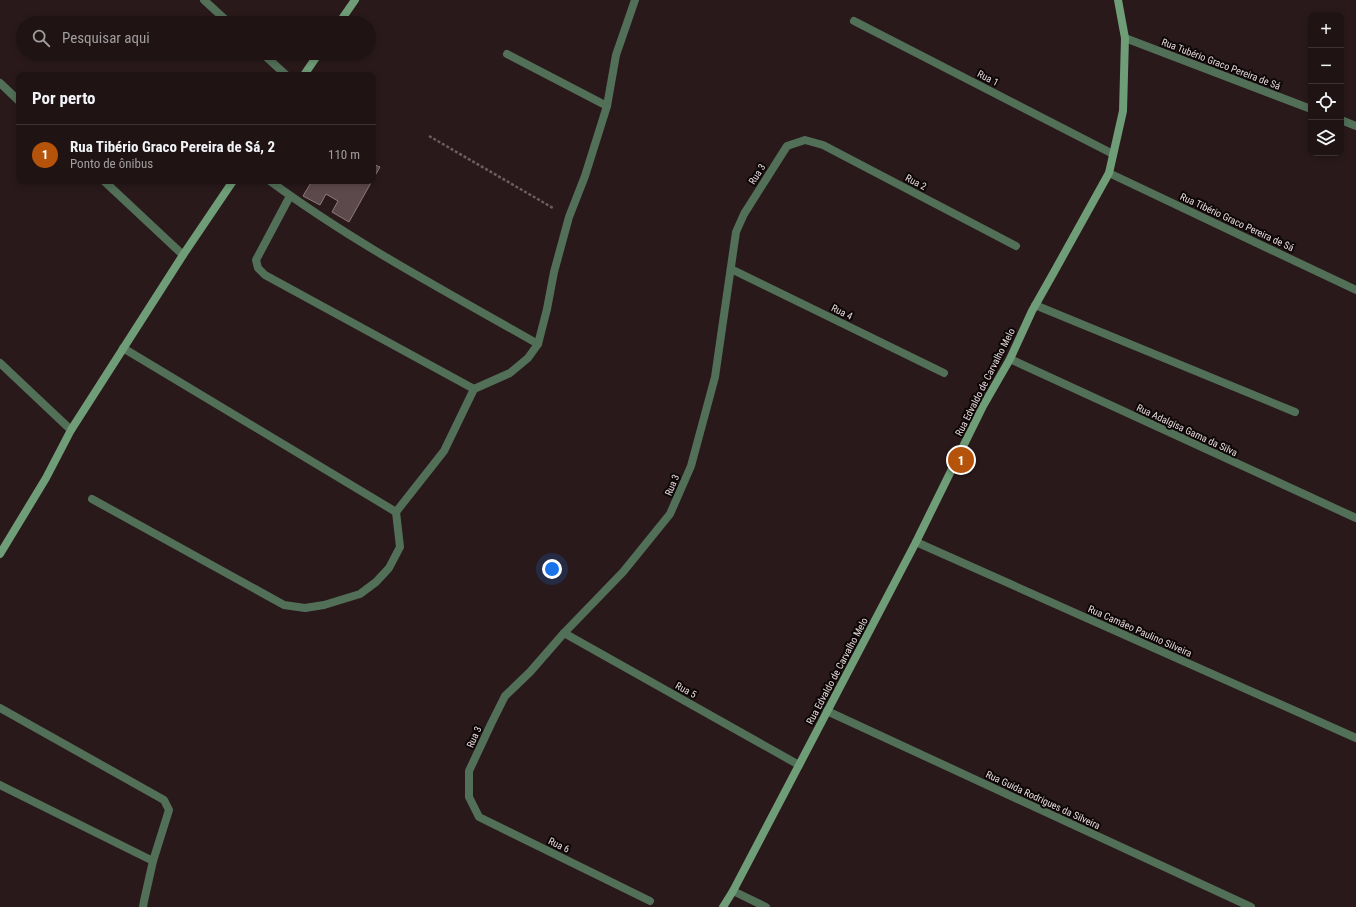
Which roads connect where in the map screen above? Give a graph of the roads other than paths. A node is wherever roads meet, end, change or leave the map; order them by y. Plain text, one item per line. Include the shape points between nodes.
1 (204, 0) edge
2 (355, 0) edge
3 (635, 0) edge
4 (1118, 0) edge
5 (221, 16) edge
6 (344, 16) edge
7 (854, 21) dead end
8 (1125, 38) junction
9 (507, 54) dead end
10 (270, 60) edge
11 (314, 60) edge
12 (283, 72) edge
13 (306, 72) edge
14 (0, 83) edge
15 (16, 98) edge
16 (607, 106) junction
17 (1308, 108) edge
18 (1344, 121) edge
19 (1356, 126) edge
20 (805, 140) joint
21 (1113, 154) junction
22 (1108, 173) junction
23 (107, 184) edge
24 (231, 184) edge
25 (274, 184) edge
26 (290, 196) junction
27 (1016, 246) dead end
28 (183, 255) junction
29 (731, 269) junction
30 (1356, 290) edge
31 (1035, 305) junction
32 (538, 344) junction
33 (123, 348) junction
34 (1010, 359) junction
35 (0, 363) edge
36 (944, 373) dead end
37 (474, 389) junction
38 (1295, 412) dead end
39 (71, 430) junction
40 (92, 499) dead end
41 (396, 512) junction
42 (1356, 518) edge
43 (916, 542) junction
44 (0, 554) edge
45 (564, 633) junction
46 (0, 708) edge
47 (828, 711) junction
48 (1356, 738) edge
49 (799, 765) junction
50 (0, 785) edge
51 (469, 797) joint
52 (153, 861) junction
53 (733, 891) junction
54 (650, 901) dead end
55 (143, 907) edge
56 (723, 907) edge
57 (766, 907) edge
58 (1251, 907) edge

1 - 5 street
2 - 6 street
3 - 16 street via 616,55
4 - 8 street, Rua Edvaldo de Carvalho Melo
7 - 21 street, Rua 1
8 - 17 street, Rua Tubério Graco Pereira de Sá
8 - 21 street, Rua Edvaldo de Carvalho Melo via 1123,111
9 - 16 street
10 - 12 street
11 - 13 street
14 - 15 street
16 - 32 street via 585,176 568,217
18 - 19 street
20 - 27 street, Rua 2 via 823,145
20 - 29 street, Rua 3 via 787,146 744,214 736,232
21 - 22 street, Rua Edvaldo de Carvalho Melo
22 - 30 street, Rua Tibério Graco Pereira de Sá
22 - 31 street, Rua Edvaldo de Carvalho Melo
23 - 28 street
24 - 28 street
25 - 26 street
26 - 32 street via 360,242
26 - 37 street via 256,260 258,268 265,275
28 - 33 street
29 - 36 street, Rua 4
29 - 45 street, Rua 3 via 715,377 691,466 670,514 623,572
31 - 34 street, Rua Edvaldo de Carvalho Melo
31 - 38 street
32 - 37 street via 528,358 510,373
33 - 39 street
33 - 41 street
34 - 42 street, Rua Adalgisa Gama da Silva
34 - 43 street, Rua Edvaldo de Carvalho Melo via 983,406
35 - 39 street
37 - 41 street via 444,451
39 - 44 street via 46,478
40 - 41 street via 284,605 305,608 360,594 376,582 389,568 400,547
43 - 47 street, Rua Edvaldo de Carvalho Melo
43 - 48 street, Rua Camãeo Paulino Silveira
45 - 49 street, Rua 5
45 - 51 street, Rua 3 via 505,696 470,771
46 - 52 street via 164,800 169,810
47 - 49 street, Rua Edvaldo de Carvalho Melo
47 - 58 street, Rua Guida Rodrigues da Silveira
49 - 53 street, Rua Edvaldo de Carvalho Melo
50 - 52 street
51 - 54 street, Rua 6 via 479,817
52 - 55 street
53 - 56 street, Rua Edvaldo de Carvalho Melo
53 - 57 street

